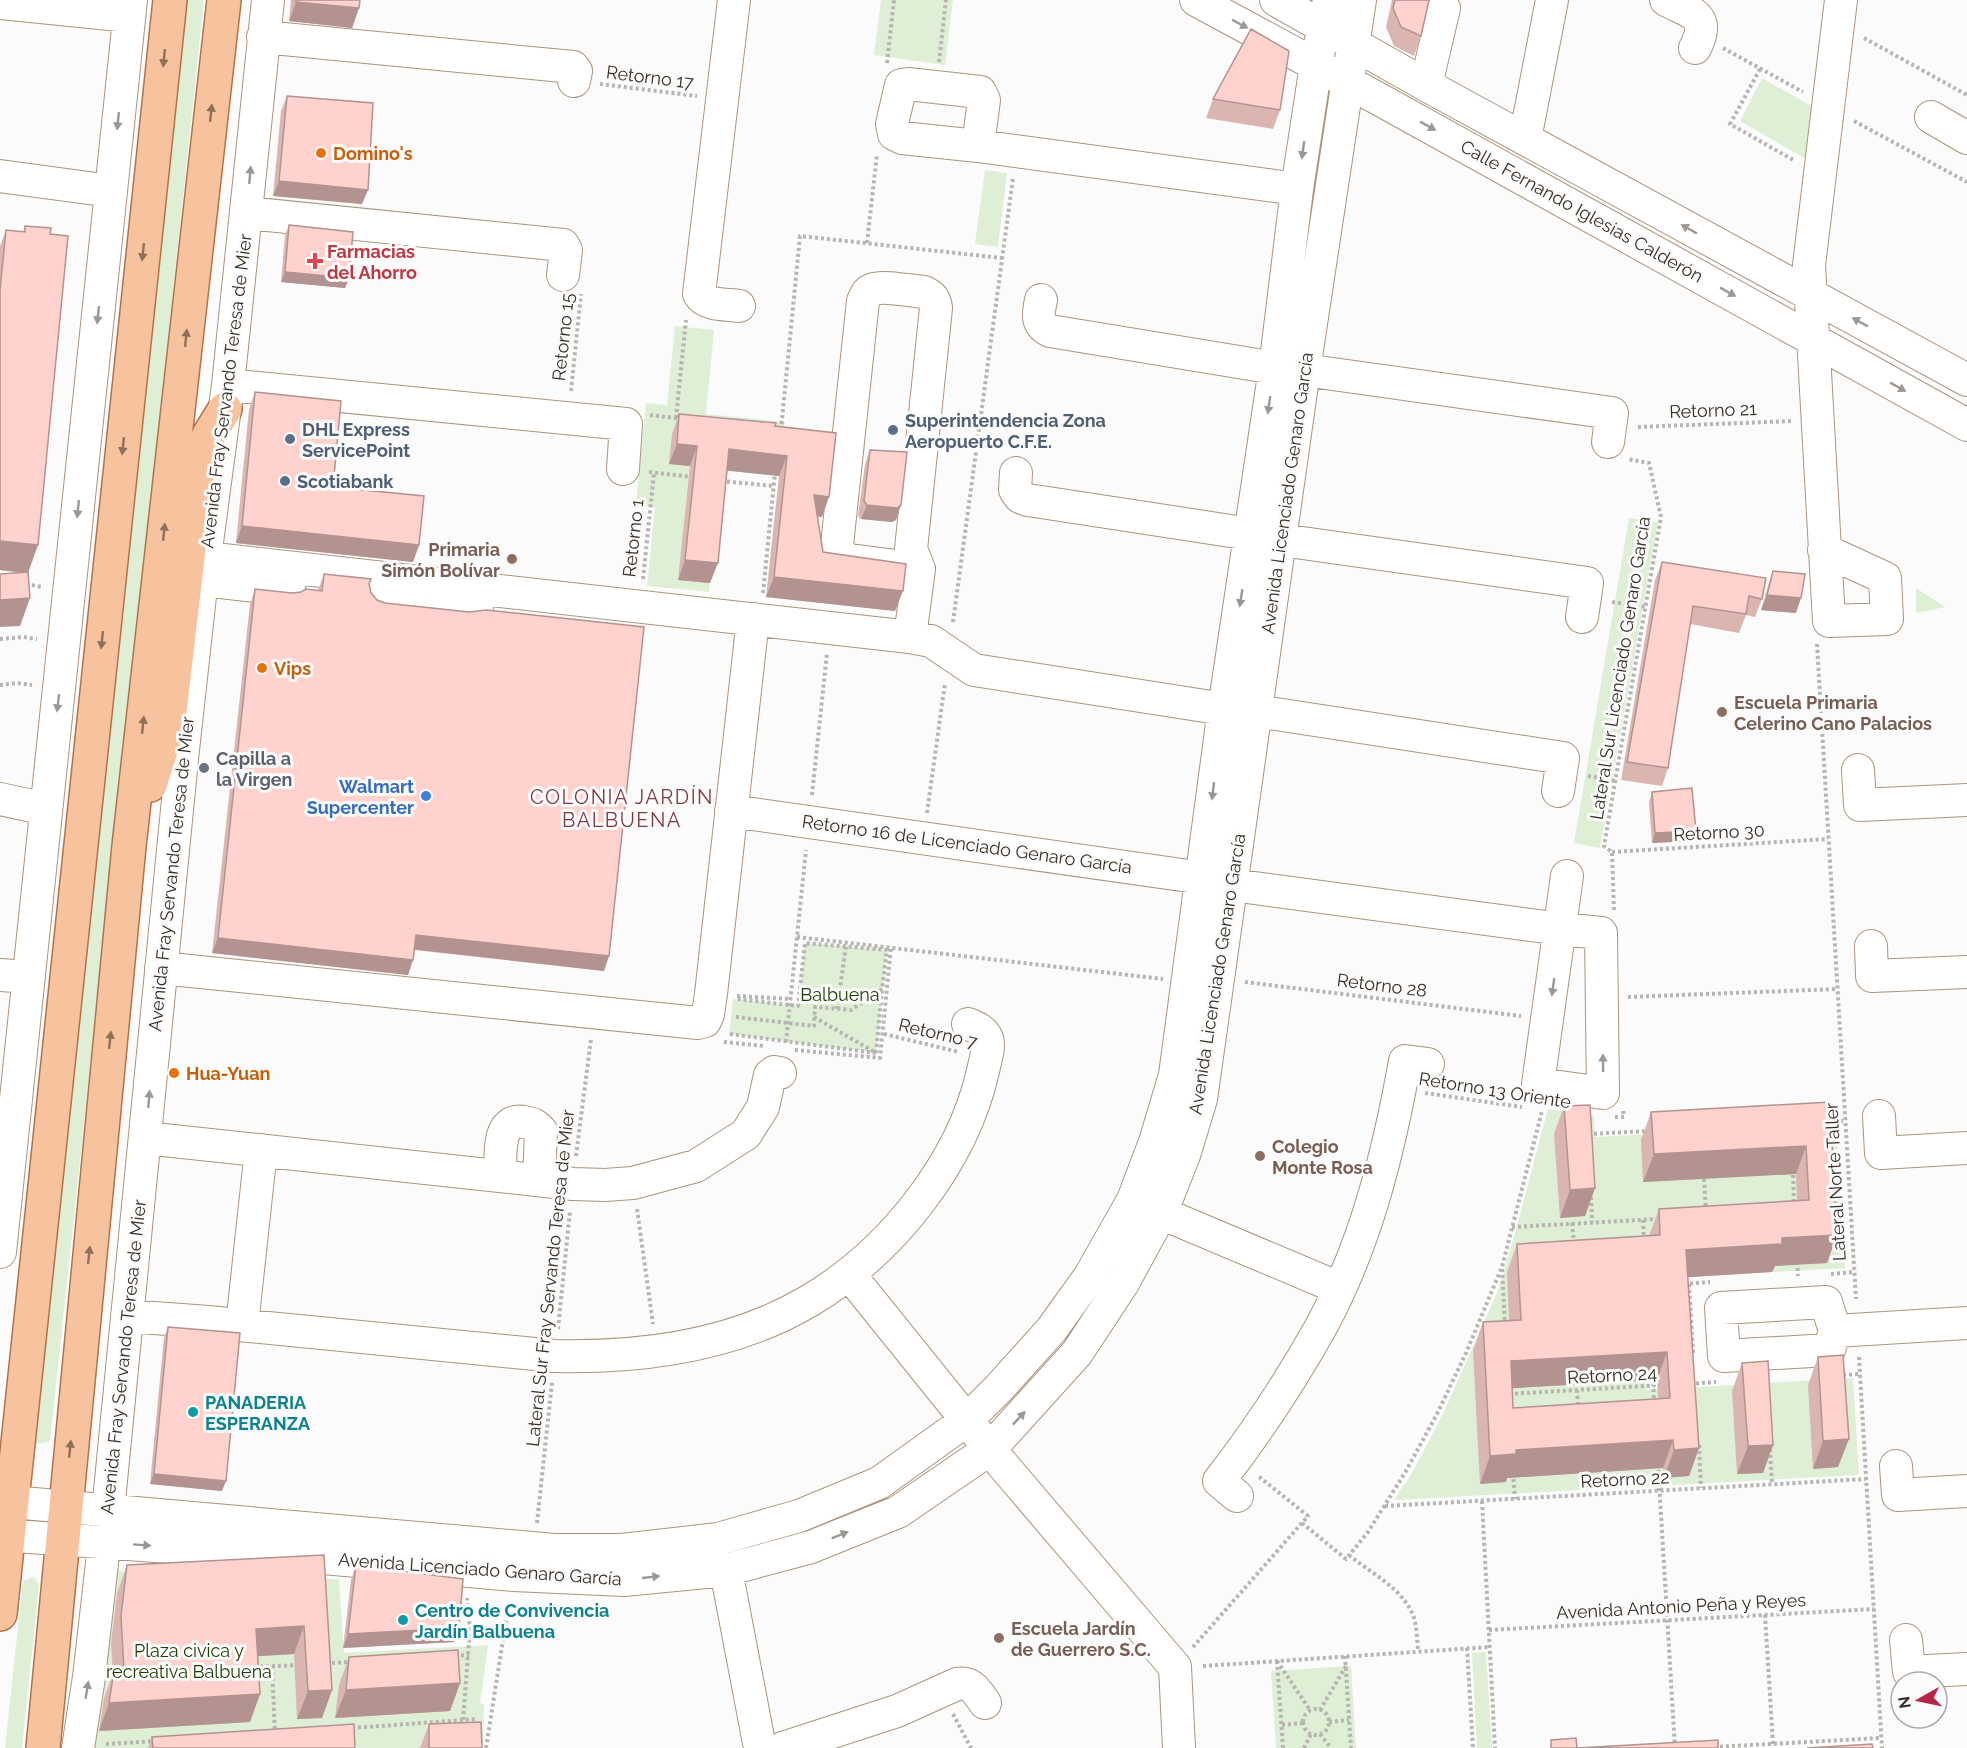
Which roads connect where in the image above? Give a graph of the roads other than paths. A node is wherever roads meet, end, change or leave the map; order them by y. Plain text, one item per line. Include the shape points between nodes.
1 (170, 0) edge
2 (224, 0) edge
3 (268, 0) edge
4 (734, 0) edge
5 (1196, 0) edge
6 (1275, 0) edge
7 (1360, 0) edge
8 (1552, 0) edge
9 (1666, 0) edge
10 (0, 3) edge
11 (130, 8) edge
12 (1444, 8) dead end
13 (1840, 12) edge
14 (1326, 13) edge
15 (263, 37) junction
16 (1698, 42) road end
17 (1353, 45) junction
18 (1316, 64) junction
19 (574, 81) road end
20 (1348, 82) junction
21 (1426, 86) junction
22 (1931, 117) dead end
23 (1967, 138) edge
24 (1525, 140) junction
25 (978, 146) junction
26 (0, 176) edge
27 (1298, 189) junction
28 (111, 191) junction
29 (247, 213) junction
30 (563, 275) road end
31 (1812, 295) junction
32 (1041, 300) dead end
33 (739, 306) dead end
34 (1813, 340) junction
35 (1289, 369) junction
36 (1967, 380) edge
37 (227, 397) junction
38 (1967, 425) edge
39 (1609, 435) road end
40 (623, 469) road end
41 (1017, 473) dead end
42 (1250, 534) junction
43 (1281, 540) junction
44 (1824, 550) junction
45 (919, 569) junction
46 (203, 572) junction
47 (289, 590) edge
48 (534, 595) junction
49 (382, 600) edge
50 (1584, 608) road end
51 (753, 619) junction
52 (910, 637) junction
53 (1224, 709) junction
54 (1256, 711) junction
55 (1858, 770) dead end
56 (1558, 791) dead end
57 (0, 798) edge
58 (1967, 800) edge
59 (46, 809) junction
60 (731, 811) junction
61 (129, 846) junction
62 (1567, 876) dead end
63 (1217, 881) junction
64 (1561, 929) junction
65 (1871, 946) dead end
66 (160, 968) junction
67 (1967, 972) edge
68 (15, 976) edge
69 (968, 1024) dead end
70 (1195, 1036) junction
71 (783, 1061) road end
72 (1428, 1064) dead end
73 (1879, 1116) dead end
74 (145, 1138) junction
75 (1967, 1148) edge
76 (261, 1150) junction
77 (500, 1176) junction
78 (539, 1180) junction
79 (1161, 1213) junction
80 (0, 1252) edge
81 (849, 1274) junction
82 (1339, 1288) junction
83 (127, 1316) junction
84 (1967, 1323) edge
85 (242, 1325) junction
86 (1846, 1330) road end
87 (967, 1420) junction
88 (990, 1449) junction
89 (1896, 1466) dead end
90 (1967, 1491) edge
91 (1237, 1496) dead end
92 (6, 1502) edge
93 (64, 1508) junction
94 (108, 1511) junction
95 (4, 1535) edge
96 (62, 1540) junction
97 (105, 1543) junction
98 (506, 1564) junction
99 (726, 1570) junction
100 (0, 1614) edge
101 (1906, 1640) dead end
102 (1967, 1669) edge
103 (985, 1702) dead end
104 (89, 1746) edge
105 (43, 1748) edge
106 (760, 1748) edge
107 (783, 1748) edge
108 (1179, 1748) edge

1 -> 92 main road
61 -> 2 main road
3 - 15 street, Avenida Fray Servando Teresa de Mier
4 - 33 street via 699,294 709,302
5 -> 18 street, Calle Fernando Iglesias Calderón
6 - 14 street, Calle Fernando Iglesias Calderón
7 - 17 street, Avenida Licenciado Genaro García
8 - 24 street
9 - 16 street via 1700,20 1703,26
10 - 11 street
11 -> 28 street
12 - 21 street
13 - 31 street via 1809,265
14 - 17 street, Calle Fernando Iglesias Calderón
14 - 18 street, Avenida Licenciado Genaro García
15 - 19 street via 573,67
29 -> 15 street, Avenida Fray Servando Teresa de Mier
17 - 20 street, Avenida Licenciado Genaro García
17 - 21 street, Calle Fernando Iglesias Calderón
18 - 20 street, Calle Fernando Iglesias Calderón
18 -> 27 street, Avenida Licenciado Genaro García
20 -> 34 street, Calle Fernando Iglesias Calderón
20 - 35 street, Avenida Licenciado Genaro García
21 - 24 street, Calle Fernando Iglesias Calderón
22 - 23 street
31 -> 24 street, Calle Fernando Iglesias Calderón
25 - 25 street via 894,134 892,124 901,85 982,94
25 - 27 street
26 - 28 street
27 - 35 street, Avenida Licenciado Genaro García
28 -> 59 street
29 - 30 street via 563,245
29 - 37 street, Avenida Fray Servando Teresa de Mier
31 - 34 street
36 -> 31 street, Calle Fernando Iglesias Calderón
32 - 35 street via 1039,320 1042,327 1050,330
34 -> 38 street, Calle Fernando Iglesias Calderón
34 - 44 street
35 - 39 street via 1612,413
35 -> 42 street, Avenida Licenciado Genaro García
35 - 43 street, Avenida Licenciado Genaro García
37 - 40 street via 626,424
37 - 46 street, Avenida Fray Servando Teresa de Mier
37 - 61 main road via 200,455 168,728
41 - 42 street via 1015,490 1028,500
42 -> 53 street, Avenida Licenciado Genaro García
43 - 50 street via 1587,583
43 - 54 street, Avenida Licenciado Genaro García
44 - 44 street via 1829,621 1887,619 1885,578
45 - 45 street via 910,549 936,301 924,292 872,289 863,301 837,545 843,558
45 - 52 street
46 - 47 street via 210,582
46 - 48 street
46 - 66 street, Avenida Fray Servando Teresa de Mier
48 - 49 street via 466,609
48 - 51 street
51 - 52 street
51 - 60 street
52 - 53 street via 931,641 974,670
53 - 54 street
53 -> 63 street, Avenida Licenciado Genaro García
54 - 56 street via 1563,758
54 - 63 street, Avenida Licenciado Genaro García
55 - 58 street via 1860,805
57 - 59 street
59 - 68 street
60 - 63 street, Retorno 16 de Licenciado Genaro García
60 - 66 street via 722,996 705,1021 698,1023
93 -> 61 main road
62 - 64 street
63 - 64 street, Retorno 16 de Licenciado Genaro García
63 - 70 street, Avenida Licenciado Genaro García
64 -> 64 street, Retorno 16 de Licenciado Genaro García via 1538,1084 1603,1093 1601,933
65 - 67 street via 1872,976
74 -> 66 street, Avenida Fray Servando Teresa de Mier
68 - 80 street
69 - 81 street via 981,1029 988,1045 977,1095 962,1132 923,1196
70 - 79 street, Avenida Licenciado Genaro García via 1201,1099
70 - 87 street, Avenida Licenciado Genaro García via 1174,1075 1155,1142 1132,1200 1089,1276 1052,1329
71 - 78 street via 770,1075 763,1107 746,1134 696,1166 633,1183
72 - 82 street via 1405,1061 1384,1160
73 - 75 street via 1881,1153
74 - 76 street
74 - 83 street, Avenida Fray Servando Teresa de Mier
76 - 77 street
76 - 85 street
77 - 78 street
77 - 78 street via 506,1127 519,1121 536,1125 541,1131
79 - 82 street
88 -> 79 street, Avenida Licenciado Genaro García via 1077,1353 1123,1283
81 - 85 street via 808,1302 733,1336 657,1351 598,1357
81 - 87 street
82 - 91 street via 1305,1354 1219,1481
83 - 85 street
83 - 94 street, Avenida Fray Servando Teresa de Mier
84 - 86 street
87 - 88 street
87 - 98 street, Avenida Licenciado Genaro García via 879,1483 799,1516 718,1539 622,1550 534,1548
99 -> 88 street, Avenida Licenciado Genaro García via 811,1547 898,1512
88 - 108 street via 1175,1667
89 - 90 street via 1898,1495
92 - 93 street, Avenida Licenciado Genaro García
92 - 95 main road
93 - 94 street, Avenida Licenciado Genaro García
93 - 96 main road
94 - 97 street, Avenida Fray Servando Teresa de Mier
94 - 98 street, Avenida Licenciado Genaro García
95 - 96 street, Avenida Licenciado Genaro García
95 - 100 main road
96 - 97 street, Avenida Licenciado Genaro García
96 - 105 main road
97 -> 98 street, Avenida Licenciado Genaro García via 464,1570
104 -> 97 street, Avenida Fray Servando Teresa de Mier
98 -> 99 street, Avenida Licenciado Genaro García via 624,1580
99 - 106 street
101 - 102 street via 1908,1672
103 - 107 street via 964,1682 897,1711

